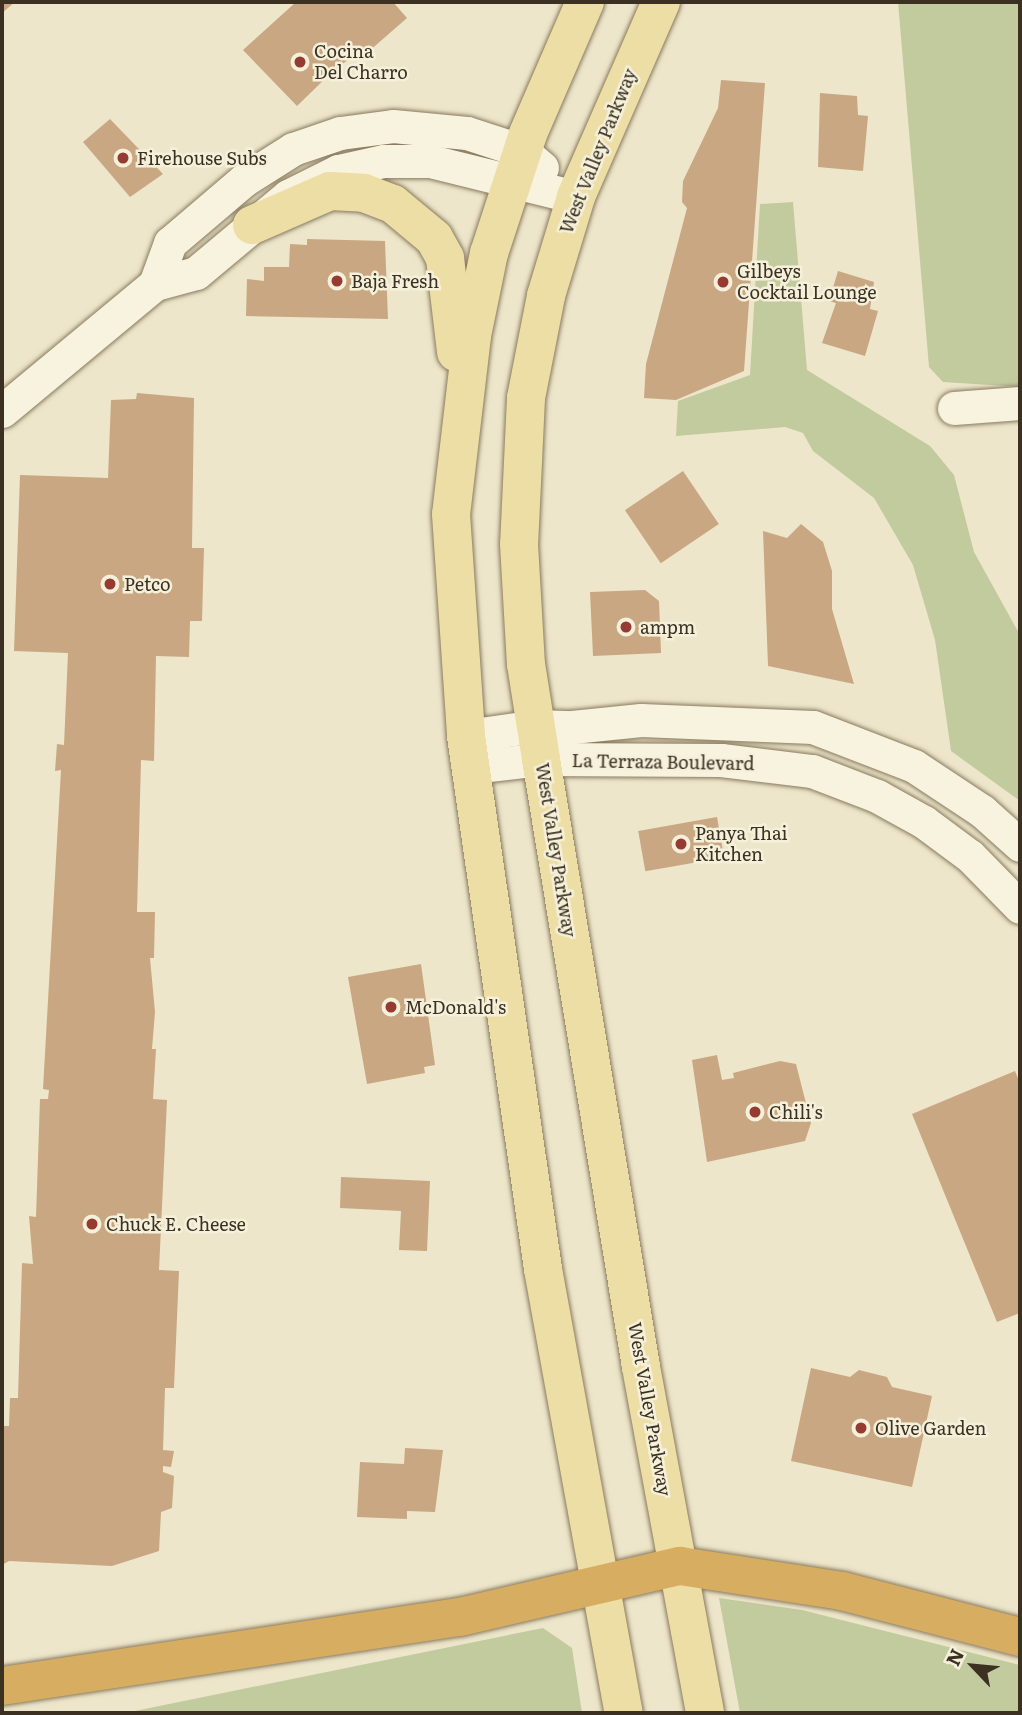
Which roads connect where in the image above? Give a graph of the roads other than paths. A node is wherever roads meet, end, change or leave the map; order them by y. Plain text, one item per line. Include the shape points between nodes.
1 (585, 2) edge
2 (653, 6) edge
3 (517, 167) junction
4 (576, 197) junction
5 (252, 225) junction
6 (155, 284) junction
7 (1020, 403) edge
8 (954, 408) dead end
9 (2, 411) edge
10 (461, 417) junction
11 (539, 743) junction
12 (468, 752) junction
13 (1020, 845) edge
14 (1020, 907) edge
15 (680, 1566) junction
16 (601, 1586) junction
17 (1020, 1637) edge
18 (2, 1686) edge
19 (624, 1713) edge
20 (705, 1713) edge

1 - 3 main road
2 - 4 main road, West Valley Parkway
3 - 4 street
3 - 5 street via 384,161 313,181
3 - 6 street via 467,133 393,126 340,133 293,149 244,180 170,243
3 - 10 main road via 489,253
4 - 11 main road, West Valley Parkway via 533,350 521,452 519,544 526,664
5 - 6 street via 196,273
5 - 10 main road via 312,196 347,189 379,197 418,221 434,238 450,271
6 - 9 street
7 - 8 street
10 - 12 main road via 451,514
11 - 12 street, La Terraza Boulevard
11 - 13 street, La Terraza Boulevard via 701,719 813,727 914,766 982,811
11 - 14 street, La Terraza Boulevard via 812,771 877,796 924,822 970,856
11 - 15 main road, West Valley Parkway via 641,1367
12 - 16 main road via 543,1269
15 - 16 highway
15 - 17 highway via 842,1591
15 - 20 main road, West Valley Parkway
16 - 18 highway via 460,1617
16 - 19 main road

